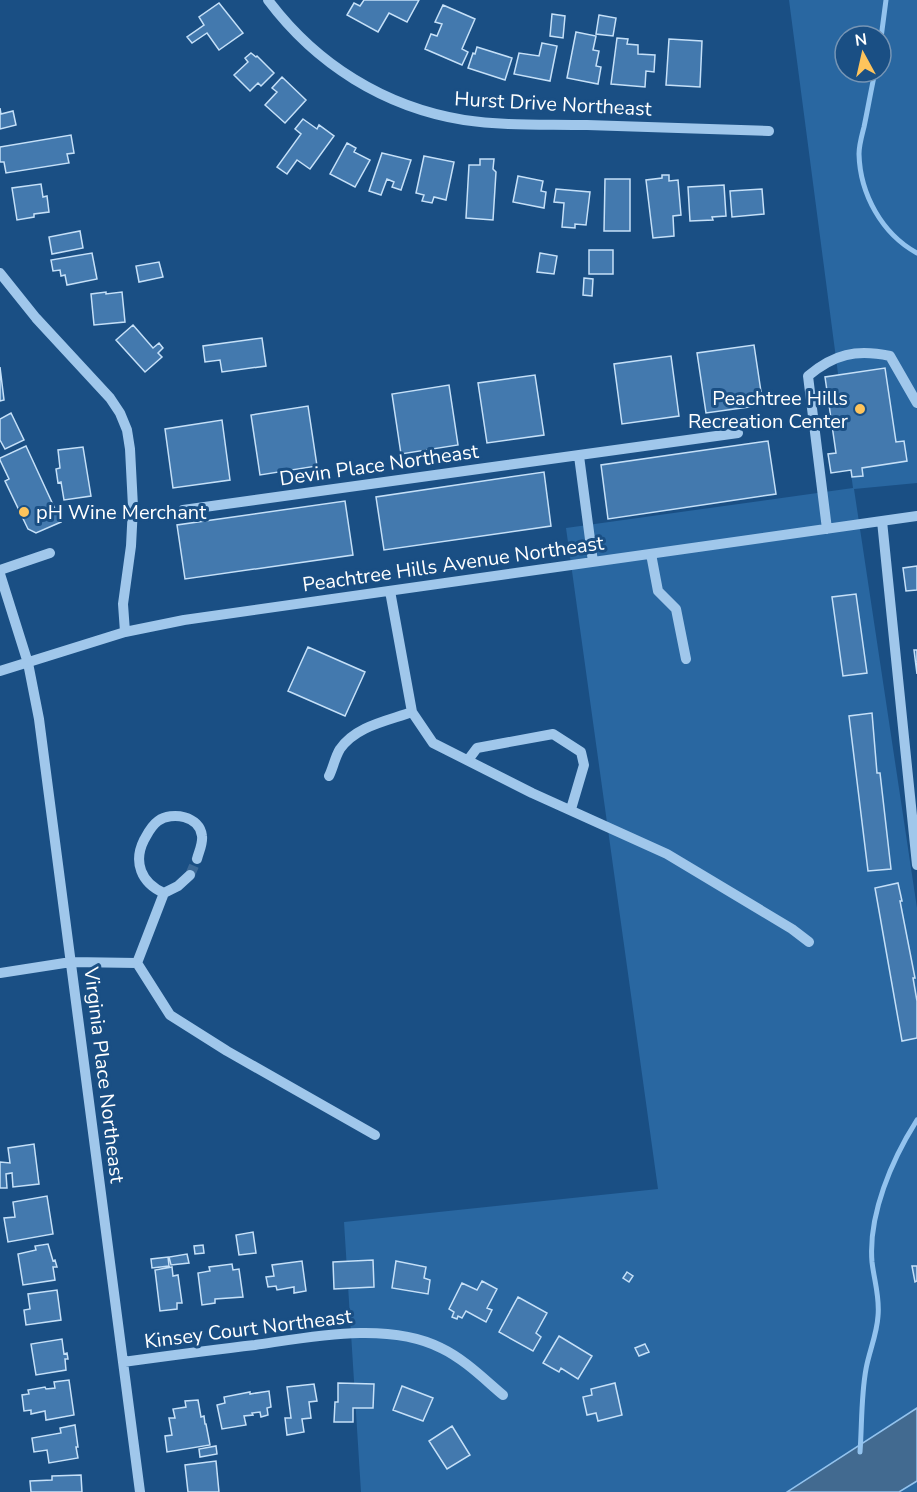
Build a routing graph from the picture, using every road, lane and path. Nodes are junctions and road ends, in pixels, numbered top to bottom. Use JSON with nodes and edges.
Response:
{"nodes":[{"id":1,"x":267,"y":0,"type":"edge"},
{"id":2,"x":769,"y":131,"type":"dead end"},
{"id":3,"x":0,"y":273,"type":"edge"},
{"id":4,"x":917,"y":403,"type":"edge"},
{"id":5,"x":738,"y":433,"type":"dead end"},
{"id":6,"x":579,"y":456,"type":"junction"},
{"id":7,"x":183,"y":510,"type":"dead end"},
{"id":8,"x":917,"y":516,"type":"edge"},
{"id":9,"x":882,"y":521,"type":"junction"},
{"id":10,"x":828,"y":529,"type":"junction"},
{"id":11,"x":50,"y":553,"type":"dead end"},
{"id":12,"x":651,"y":554,"type":"junction"},
{"id":13,"x":593,"y":562,"type":"junction"},
{"id":14,"x":0,"y":572,"type":"edge"},
{"id":15,"x":390,"y":591,"type":"junction"},
{"id":16,"x":124,"y":632,"type":"junction"},
{"id":17,"x":686,"y":659,"type":"dead end"},
{"id":18,"x":28,"y":663,"type":"junction"},
{"id":19,"x":0,"y":671,"type":"edge"},
{"id":20,"x":411,"y":712,"type":"junction"},
{"id":21,"x":468,"y":760,"type":"junction"},
{"id":22,"x":329,"y":776,"type":"dead end"},
{"id":23,"x":571,"y":809,"type":"junction"},
{"id":24,"x":197,"y":859,"type":"tunnel mouth"},
{"id":25,"x":917,"y":865,"type":"edge"},
{"id":26,"x":190,"y":875,"type":"tunnel mouth"},
{"id":27,"x":164,"y":893,"type":"junction"},
{"id":28,"x":809,"y":942,"type":"dead end"},
{"id":29,"x":71,"y":962,"type":"junction"},
{"id":30,"x":137,"y":963,"type":"junction"},
{"id":31,"x":0,"y":972,"type":"edge"},
{"id":32,"x":375,"y":1135,"type":"dead end"},
{"id":33,"x":123,"y":1362,"type":"junction"},
{"id":34,"x":502,"y":1395,"type":"dead end"},
{"id":35,"x":140,"y":1492,"type":"edge"}],
"edges":[{"from":1,"to":2,"type":"street","name":"Hurst Drive Northeast"},
{"from":3,"to":16,"type":"street"},
{"from":4,"to":10,"type":"street"},
{"from":5,"to":6,"type":"street","name":"Devin Place Northeast"},
{"from":6,"to":7,"type":"street","name":"Devin Place Northeast"},
{"from":6,"to":13,"type":"street"},
{"from":8,"to":9,"type":"street","name":"Peachtree Hills Avenue Northeast"},
{"from":9,"to":10,"type":"street","name":"Peachtree Hills Avenue Northeast"},
{"from":9,"to":25,"type":"street"},
{"from":10,"to":12,"type":"street","name":"Peachtree Hills Avenue Northeast"},
{"from":11,"to":14,"type":"street"},
{"from":12,"to":13,"type":"street","name":"Peachtree Hills Avenue Northeast"},
{"from":12,"to":17,"type":"street"},
{"from":13,"to":15,"type":"street","name":"Peachtree Hills Avenue Northeast"},
{"from":14,"to":18,"type":"street","name":"Virginia Place Northeast"},
{"from":15,"to":16,"type":"street","name":"Peachtree Hills Avenue Northeast"},
{"from":15,"to":20,"type":"street"},
{"from":16,"to":18,"type":"street","name":"Peachtree Hills Avenue Northeast"},
{"from":18,"to":19,"type":"street","name":"Peachtree Hills Avenue Northeast"},
{"from":18,"to":29,"type":"street","name":"Virginia Place Northeast"},
{"from":20,"to":21,"type":"street"},
{"from":20,"to":22,"type":"street"},
{"from":21,"to":23,"type":"street"},
{"from":21,"to":23,"type":"street"},
{"from":23,"to":28,"type":"street"},
{"from":24,"to":27,"type":"street"},
{"from":26,"to":27,"type":"street"},
{"from":27,"to":30,"type":"street"},
{"from":29,"to":30,"type":"street"},
{"from":29,"to":31,"type":"street"},
{"from":29,"to":33,"type":"street","name":"Virginia Place Northeast"},
{"from":30,"to":32,"type":"street"},
{"from":33,"to":34,"type":"street","name":"Kinsey Court Northeast"},
{"from":33,"to":35,"type":"street","name":"Virginia Place Northeast"}]}
